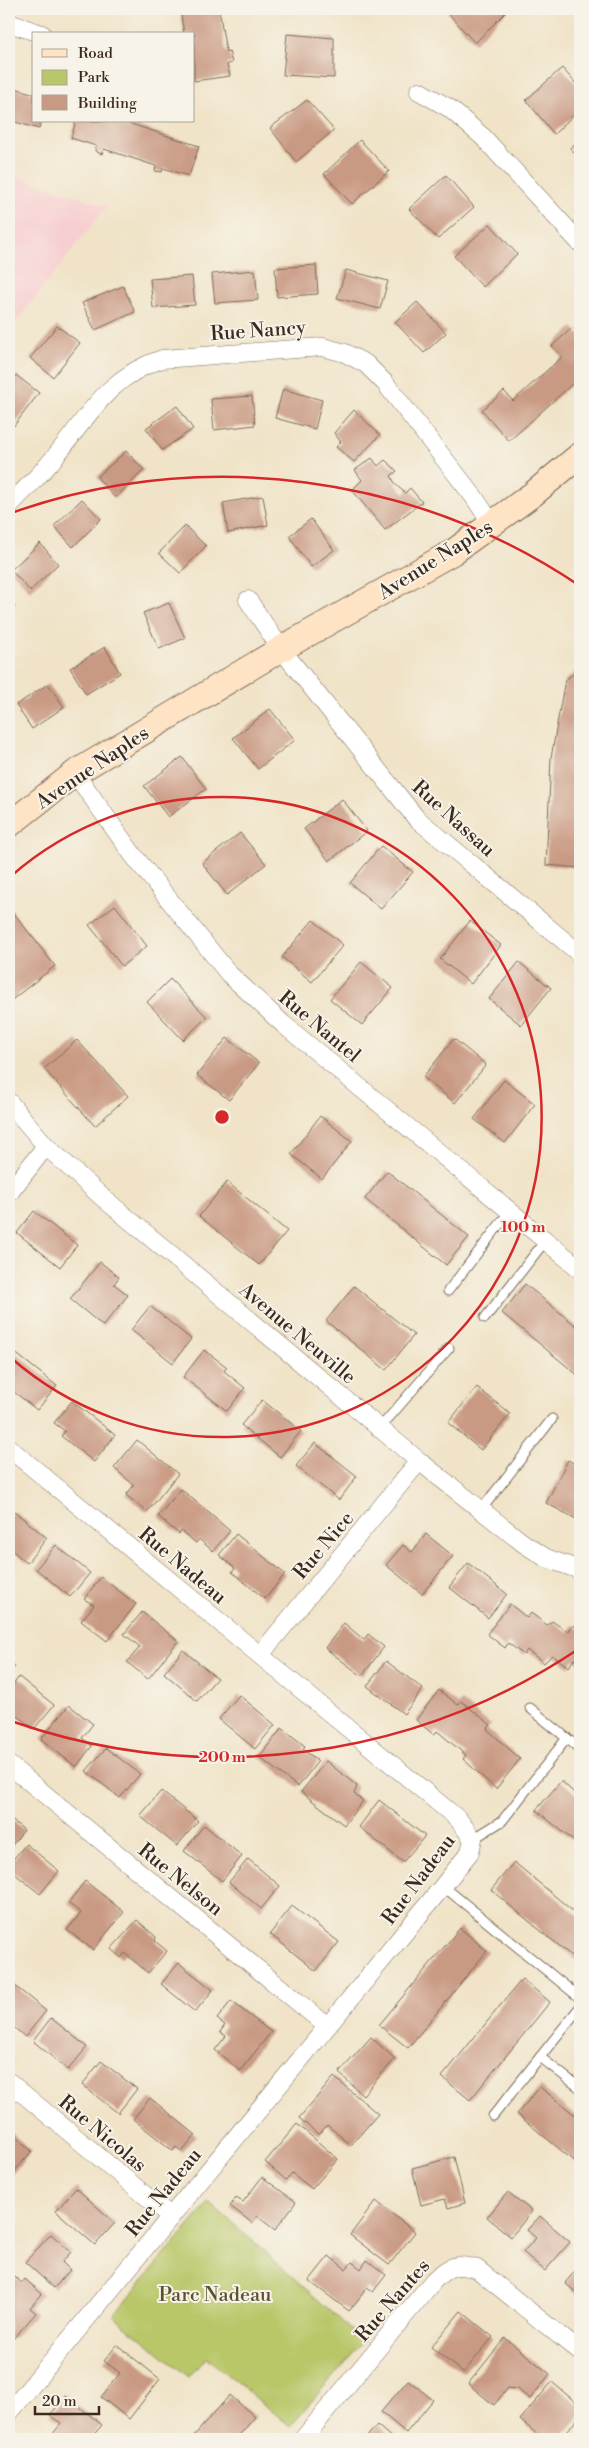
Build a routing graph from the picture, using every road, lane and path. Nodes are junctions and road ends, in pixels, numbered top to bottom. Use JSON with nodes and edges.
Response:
{"nodes":[{"id":1,"x":9,"y":23,"type":"edge"},
{"id":2,"x":36,"y":32,"type":"edge"},
{"id":3,"x":419,"y":91,"type":"dead end"},
{"id":4,"x":580,"y":244,"type":"edge"},
{"id":5,"x":580,"y":455,"type":"edge"},
{"id":6,"x":9,"y":506,"type":"edge"},
{"id":7,"x":492,"y":524,"type":"junction"},
{"id":8,"x":248,"y":600,"type":"dead end"},
{"id":9,"x":281,"y":649,"type":"junction"},
{"id":10,"x":75,"y":773,"type":"junction"},
{"id":11,"x":9,"y":825,"type":"edge"},
{"id":12,"x":580,"y":954,"type":"edge"},
{"id":13,"x":9,"y":1102,"type":"edge"},
{"id":14,"x":46,"y":1146,"type":"junction"},
{"id":15,"x":9,"y":1193,"type":"edge"},
{"id":16,"x":510,"y":1211,"type":"junction"},
{"id":17,"x":545,"y":1241,"type":"junction"},
{"id":18,"x":580,"y":1269,"type":"edge"},
{"id":19,"x":448,"y":1291,"type":"dead end"},
{"id":20,"x":485,"y":1318,"type":"dead end"},
{"id":21,"x":449,"y":1348,"type":"dead end"},
{"id":22,"x":552,"y":1419,"type":"dead end"},
{"id":23,"x":380,"y":1428,"type":"junction"},
{"id":24,"x":9,"y":1448,"type":"edge"},
{"id":25,"x":419,"y":1462,"type":"junction"},
{"id":26,"x":481,"y":1510,"type":"junction"},
{"id":27,"x":580,"y":1570,"type":"edge"},
{"id":28,"x":260,"y":1655,"type":"junction"},
{"id":29,"x":530,"y":1708,"type":"dead end"},
{"id":30,"x":567,"y":1738,"type":"junction"},
{"id":31,"x":580,"y":1749,"type":"edge"},
{"id":32,"x":9,"y":1765,"type":"edge"},
{"id":33,"x":473,"y":1839,"type":"junction"},
{"id":34,"x":443,"y":1886,"type":"junction"},
{"id":35,"x":580,"y":1998,"type":"edge"},
{"id":36,"x":580,"y":2007,"type":"edge"},
{"id":37,"x":327,"y":2026,"type":"junction"},
{"id":38,"x":540,"y":2057,"type":"junction"},
{"id":39,"x":9,"y":2082,"type":"edge"},
{"id":40,"x":580,"y":2088,"type":"edge"},
{"id":41,"x":494,"y":2116,"type":"dead end"},
{"id":42,"x":170,"y":2216,"type":"junction"},
{"id":43,"x":580,"y":2352,"type":"edge"},
{"id":44,"x":9,"y":2413,"type":"edge"},
{"id":45,"x":303,"y":2439,"type":"edge"}],
"edges":[{"from":1,"to":2,"type":"street"},
{"from":3,"to":4,"type":"street"},
{"from":5,"to":7,"type":"street","name":"Avenue Naples"},
{"from":6,"to":7,"type":"street","name":"Rue Nancy"},
{"from":7,"to":9,"type":"street","name":"Avenue Naples"},
{"from":8,"to":9,"type":"street"},
{"from":9,"to":10,"type":"street","name":"Avenue Naples"},
{"from":9,"to":12,"type":"street","name":"Rue Nassau"},
{"from":10,"to":11,"type":"street","name":"Avenue Naples"},
{"from":10,"to":16,"type":"street","name":"Rue Nantel"},
{"from":13,"to":14,"type":"street","name":"Avenue Neuville"},
{"from":14,"to":15,"type":"street"},
{"from":14,"to":23,"type":"street","name":"Avenue Neuville"},
{"from":16,"to":17,"type":"street","name":"Rue Nantel"},
{"from":16,"to":19,"type":"lane"},
{"from":17,"to":18,"type":"street","name":"Rue Nantel"},
{"from":17,"to":20,"type":"lane"},
{"from":21,"to":23,"type":"lane"},
{"from":22,"to":26,"type":"lane"},
{"from":23,"to":25,"type":"street","name":"Avenue Neuville"},
{"from":24,"to":28,"type":"street","name":"Rue Nadeau"},
{"from":25,"to":26,"type":"street","name":"Avenue Neuville"},
{"from":25,"to":28,"type":"street","name":"Rue Nice"},
{"from":26,"to":27,"type":"street","name":"Avenue Neuville"},
{"from":28,"to":33,"type":"street","name":"Rue Nadeau"},
{"from":29,"to":30,"type":"lane"},
{"from":30,"to":31,"type":"lane"},
{"from":30,"to":33,"type":"lane"},
{"from":32,"to":37,"type":"street","name":"Rue Nelson"},
{"from":33,"to":34,"type":"street","name":"Rue Nadeau"},
{"from":34,"to":35,"type":"lane"},
{"from":34,"to":37,"type":"street","name":"Rue Nadeau"},
{"from":36,"to":38,"type":"lane"},
{"from":37,"to":42,"type":"street","name":"Rue Nadeau"},
{"from":38,"to":40,"type":"lane"},
{"from":38,"to":41,"type":"lane"},
{"from":39,"to":42,"type":"street","name":"Rue Nicolas"},
{"from":42,"to":44,"type":"street","name":"Rue Nadeau"},
{"from":43,"to":45,"type":"street","name":"Rue Nantes"}]}
